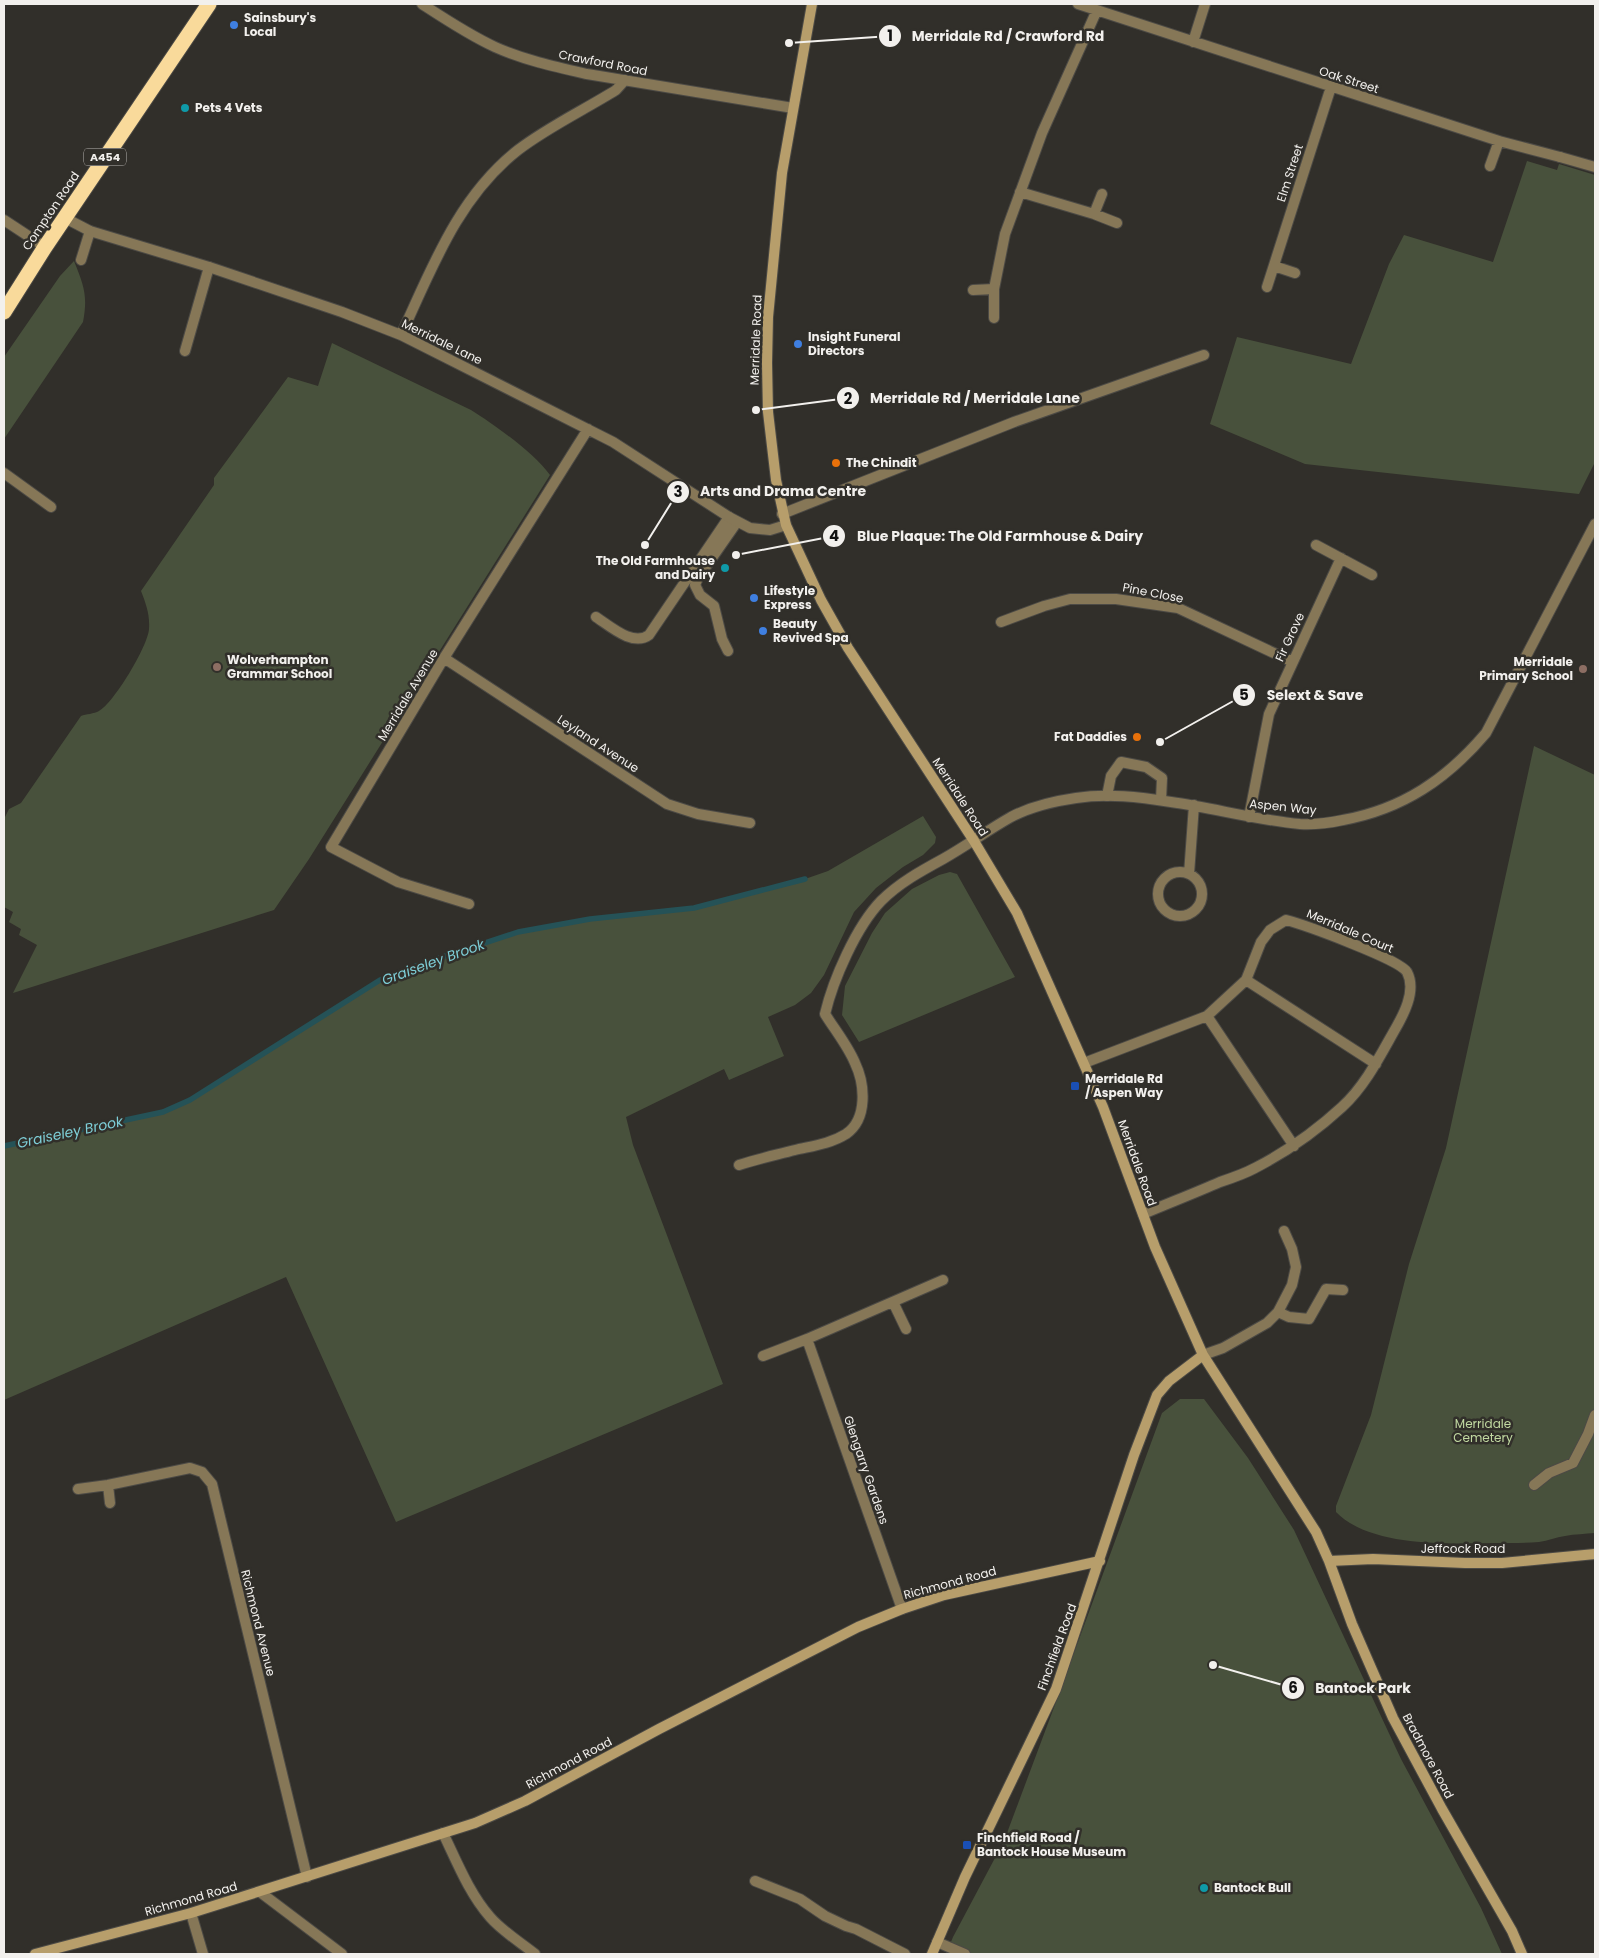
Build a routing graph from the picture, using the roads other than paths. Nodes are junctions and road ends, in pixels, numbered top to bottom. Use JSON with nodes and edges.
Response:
{"nodes":[{"id":1,"x":209,"y":4,"type":"edge"},
{"id":2,"x":422,"y":4,"type":"edge"},
{"id":3,"x":812,"y":4,"type":"edge"},
{"id":4,"x":1078,"y":4,"type":"edge"},
{"id":5,"x":1205,"y":4,"type":"edge"},
{"id":6,"x":1097,"y":10,"type":"junction"},
{"id":7,"x":1193,"y":42,"type":"junction"},
{"id":8,"x":625,"y":80,"type":"junction"},
{"id":9,"x":1331,"y":87,"type":"junction"},
{"id":10,"x":793,"y":108,"type":"junction"},
{"id":11,"x":1499,"y":141,"type":"junction"},
{"id":12,"x":1490,"y":166,"type":"dead end"},
{"id":13,"x":1595,"y":167,"type":"edge"},
{"id":14,"x":1020,"y":192,"type":"junction"},
{"id":15,"x":1102,"y":194,"type":"dead end"},
{"id":16,"x":1094,"y":214,"type":"junction"},
{"id":17,"x":65,"y":218,"type":"junction"},
{"id":18,"x":4,"y":220,"type":"edge"},
{"id":19,"x":1117,"y":223,"type":"dead end"},
{"id":20,"x":90,"y":231,"type":"junction"},
{"id":21,"x":45,"y":247,"type":"junction"},
{"id":22,"x":81,"y":260,"type":"dead end"},
{"id":23,"x":1274,"y":266,"type":"junction"},
{"id":24,"x":209,"y":267,"type":"junction"},
{"id":25,"x":1295,"y":273,"type":"dead end"},
{"id":26,"x":1267,"y":288,"type":"dead end"},
{"id":27,"x":994,"y":289,"type":"junction"},
{"id":28,"x":973,"y":290,"type":"dead end"},
{"id":29,"x":4,"y":312,"type":"edge"},
{"id":30,"x":994,"y":318,"type":"dead end"},
{"id":31,"x":401,"y":335,"type":"junction"},
{"id":32,"x":185,"y":351,"type":"dead end"},
{"id":33,"x":1204,"y":355,"type":"dead end"},
{"id":34,"x":588,"y":429,"type":"junction"},
{"id":35,"x":4,"y":473,"type":"edge"},
{"id":36,"x":52,"y":507,"type":"dead end"},
{"id":37,"x":782,"y":514,"type":"junction"},
{"id":38,"x":733,"y":519,"type":"junction"},
{"id":39,"x":1595,"y":524,"type":"edge"},
{"id":40,"x":786,"y":525,"type":"junction"},
{"id":41,"x":1316,"y":545,"type":"dead end"},
{"id":42,"x":1341,"y":558,"type":"junction"},
{"id":43,"x":1372,"y":574,"type":"dead end"},
{"id":44,"x":596,"y":618,"type":"dead end"},
{"id":45,"x":1001,"y":622,"type":"dead end"},
{"id":46,"x":728,"y":651,"type":"dead end"},
{"id":47,"x":444,"y":658,"type":"junction"},
{"id":48,"x":1293,"y":662,"type":"junction"},
{"id":49,"x":1107,"y":796,"type":"junction"},
{"id":50,"x":1161,"y":800,"type":"junction"},
{"id":51,"x":1194,"y":805,"type":"junction"},
{"id":52,"x":1249,"y":817,"type":"junction"},
{"id":53,"x":750,"y":823,"type":"dead end"},
{"id":54,"x":974,"y":841,"type":"junction"},
{"id":55,"x":1189,"y":874,"type":"junction"},
{"id":56,"x":469,"y":904,"type":"dead end"},
{"id":57,"x":1246,"y":980,"type":"junction"},
{"id":58,"x":1207,"y":1016,"type":"junction"},
{"id":59,"x":1084,"y":1063,"type":"junction"},
{"id":60,"x":1376,"y":1064,"type":"junction"},
{"id":61,"x":1294,"y":1146,"type":"junction"},
{"id":62,"x":739,"y":1165,"type":"dead end"},
{"id":63,"x":1143,"y":1214,"type":"junction"},
{"id":64,"x":1284,"y":1231,"type":"dead end"},
{"id":65,"x":942,"y":1280,"type":"dead end"},
{"id":66,"x":1343,"y":1290,"type":"dead end"},
{"id":67,"x":893,"y":1302,"type":"junction"},
{"id":68,"x":1278,"y":1312,"type":"junction"},
{"id":69,"x":906,"y":1329,"type":"dead end"},
{"id":70,"x":807,"y":1339,"type":"junction"},
{"id":71,"x":1203,"y":1355,"type":"junction"},
{"id":72,"x":763,"y":1356,"type":"dead end"},
{"id":73,"x":1595,"y":1414,"type":"edge"},
{"id":74,"x":108,"y":1485,"type":"junction"},
{"id":75,"x":1534,"y":1485,"type":"dead end"},
{"id":76,"x":78,"y":1488,"type":"dead end"},
{"id":77,"x":110,"y":1502,"type":"dead end"},
{"id":78,"x":1595,"y":1554,"type":"edge"},
{"id":79,"x":1100,"y":1561,"type":"junction"},
{"id":80,"x":1329,"y":1561,"type":"junction"},
{"id":81,"x":902,"y":1609,"type":"junction"},
{"id":82,"x":443,"y":1833,"type":"junction"},
{"id":83,"x":307,"y":1878,"type":"junction"},
{"id":84,"x":755,"y":1881,"type":"dead end"},
{"id":85,"x":260,"y":1892,"type":"junction"},
{"id":86,"x":191,"y":1913,"type":"junction"},
{"id":87,"x":937,"y":1942,"type":"junction"},
{"id":88,"x":35,"y":1954,"type":"edge"},
{"id":89,"x":203,"y":1954,"type":"edge"},
{"id":90,"x":342,"y":1954,"type":"edge"},
{"id":91,"x":535,"y":1954,"type":"edge"},
{"id":92,"x":904,"y":1954,"type":"edge"},
{"id":93,"x":932,"y":1954,"type":"edge"},
{"id":94,"x":965,"y":1954,"type":"edge"},
{"id":95,"x":1522,"y":1954,"type":"edge"}],
"edges":[{"from":1,"to":17,"type":"highway","name":"Compton Road","number":"A454"},
{"from":2,"to":8,"type":"street","name":"Crawford Road"},
{"from":3,"to":10,"type":"street","name":"Merridale Road"},
{"from":4,"to":6,"type":"street","name":"Oak Street"},
{"from":5,"to":7,"type":"street"},
{"from":6,"to":7,"type":"street","name":"Oak Street"},
{"from":6,"to":14,"type":"street"},
{"from":7,"to":9,"type":"street","name":"Oak Street"},
{"from":8,"to":10,"type":"street","name":"Crawford Road"},
{"from":8,"to":31,"type":"street"},
{"from":9,"to":11,"type":"street","name":"Oak Street"},
{"from":9,"to":23,"type":"street","name":"Elm Street"},
{"from":10,"to":37,"type":"street","name":"Merridale Road"},
{"from":11,"to":12,"type":"street"},
{"from":11,"to":13,"type":"street","name":"Oak Street"},
{"from":14,"to":16,"type":"street"},
{"from":14,"to":27,"type":"street"},
{"from":15,"to":16,"type":"street"},
{"from":16,"to":19,"type":"street"},
{"from":17,"to":20,"type":"street","name":"Merridale Lane"},
{"from":17,"to":21,"type":"highway","name":"Compton Road","number":"A454"},
{"from":18,"to":21,"type":"street"},
{"from":20,"to":22,"type":"street"},
{"from":20,"to":24,"type":"street","name":"Merridale Lane"},
{"from":21,"to":29,"type":"highway","name":"Compton Road","number":"A454"},
{"from":23,"to":25,"type":"street"},
{"from":23,"to":26,"type":"street","name":"Elm Street"},
{"from":24,"to":31,"type":"street","name":"Merridale Lane"},
{"from":24,"to":32,"type":"street"},
{"from":27,"to":28,"type":"street"},
{"from":27,"to":30,"type":"street"},
{"from":31,"to":34,"type":"street","name":"Merridale Lane"},
{"from":33,"to":37,"type":"street"},
{"from":34,"to":38,"type":"street","name":"Merridale Lane"},
{"from":34,"to":47,"type":"street","name":"Merridale Avenue"},
{"from":35,"to":36,"type":"street"},
{"from":37,"to":40,"type":"street","name":"Merridale Road"},
{"from":38,"to":40,"type":"street","name":"Merridale Lane"},
{"from":38,"to":44,"type":"street"},
{"from":38,"to":46,"type":"street"},
{"from":39,"to":52,"type":"street","name":"Aspen Way"},
{"from":40,"to":54,"type":"street","name":"Merridale Road"},
{"from":41,"to":42,"type":"street"},
{"from":42,"to":43,"type":"street"},
{"from":42,"to":48,"type":"street","name":"Fir Grove"},
{"from":45,"to":48,"type":"street","name":"Pine Close"},
{"from":47,"to":53,"type":"street","name":"Leyland Avenue"},
{"from":47,"to":56,"type":"street","name":"Merridale Avenue"},
{"from":48,"to":52,"type":"street","name":"Fir Grove"},
{"from":49,"to":50,"type":"street","name":"Aspen Way"},
{"from":49,"to":50,"type":"street"},
{"from":49,"to":54,"type":"street","name":"Aspen Way"},
{"from":50,"to":51,"type":"street","name":"Aspen Way"},
{"from":51,"to":52,"type":"street","name":"Aspen Way"},
{"from":51,"to":55,"type":"street"},
{"from":54,"to":59,"type":"street","name":"Merridale Road"},
{"from":54,"to":62,"type":"street","name":"Aspen Way"},
{"from":55,"to":55,"type":"street"},
{"from":57,"to":58,"type":"street","name":"Merridale Court"},
{"from":57,"to":60,"type":"street"},
{"from":57,"to":60,"type":"street","name":"Merridale Court"},
{"from":58,"to":59,"type":"street","name":"Merridale Court"},
{"from":58,"to":61,"type":"street"},
{"from":59,"to":63,"type":"street","name":"Merridale Road"},
{"from":60,"to":61,"type":"street","name":"Merridale Court"},
{"from":61,"to":63,"type":"street","name":"Merridale Court"},
{"from":63,"to":71,"type":"street","name":"Merridale Road"},
{"from":64,"to":68,"type":"street"},
{"from":65,"to":67,"type":"street"},
{"from":66,"to":68,"type":"street"},
{"from":67,"to":69,"type":"street"},
{"from":67,"to":70,"type":"street"},
{"from":68,"to":71,"type":"street"},
{"from":70,"to":72,"type":"street"},
{"from":70,"to":81,"type":"street","name":"Glengarry Gardens"},
{"from":71,"to":79,"type":"street","name":"Finchfield Road"},
{"from":71,"to":80,"type":"street","name":"Merridale Road"},
{"from":73,"to":75,"type":"street"},
{"from":74,"to":76,"type":"street","name":"Richmond Avenue"},
{"from":74,"to":77,"type":"street"},
{"from":74,"to":83,"type":"street","name":"Richmond Avenue"},
{"from":78,"to":80,"type":"street","name":"Jeffcock Road"},
{"from":79,"to":81,"type":"street","name":"Richmond Road"},
{"from":79,"to":87,"type":"street","name":"Finchfield Road"},
{"from":80,"to":95,"type":"street","name":"Bradmore Road"},
{"from":81,"to":82,"type":"street","name":"Richmond Road"},
{"from":82,"to":83,"type":"street","name":"Richmond Road"},
{"from":82,"to":91,"type":"street"},
{"from":83,"to":85,"type":"street","name":"Richmond Road"},
{"from":84,"to":92,"type":"street"},
{"from":85,"to":86,"type":"street","name":"Richmond Road"},
{"from":85,"to":90,"type":"street"},
{"from":86,"to":88,"type":"street","name":"Richmond Road"},
{"from":86,"to":89,"type":"street"},
{"from":87,"to":93,"type":"street","name":"Finchfield Road"},
{"from":87,"to":94,"type":"street"}]}
